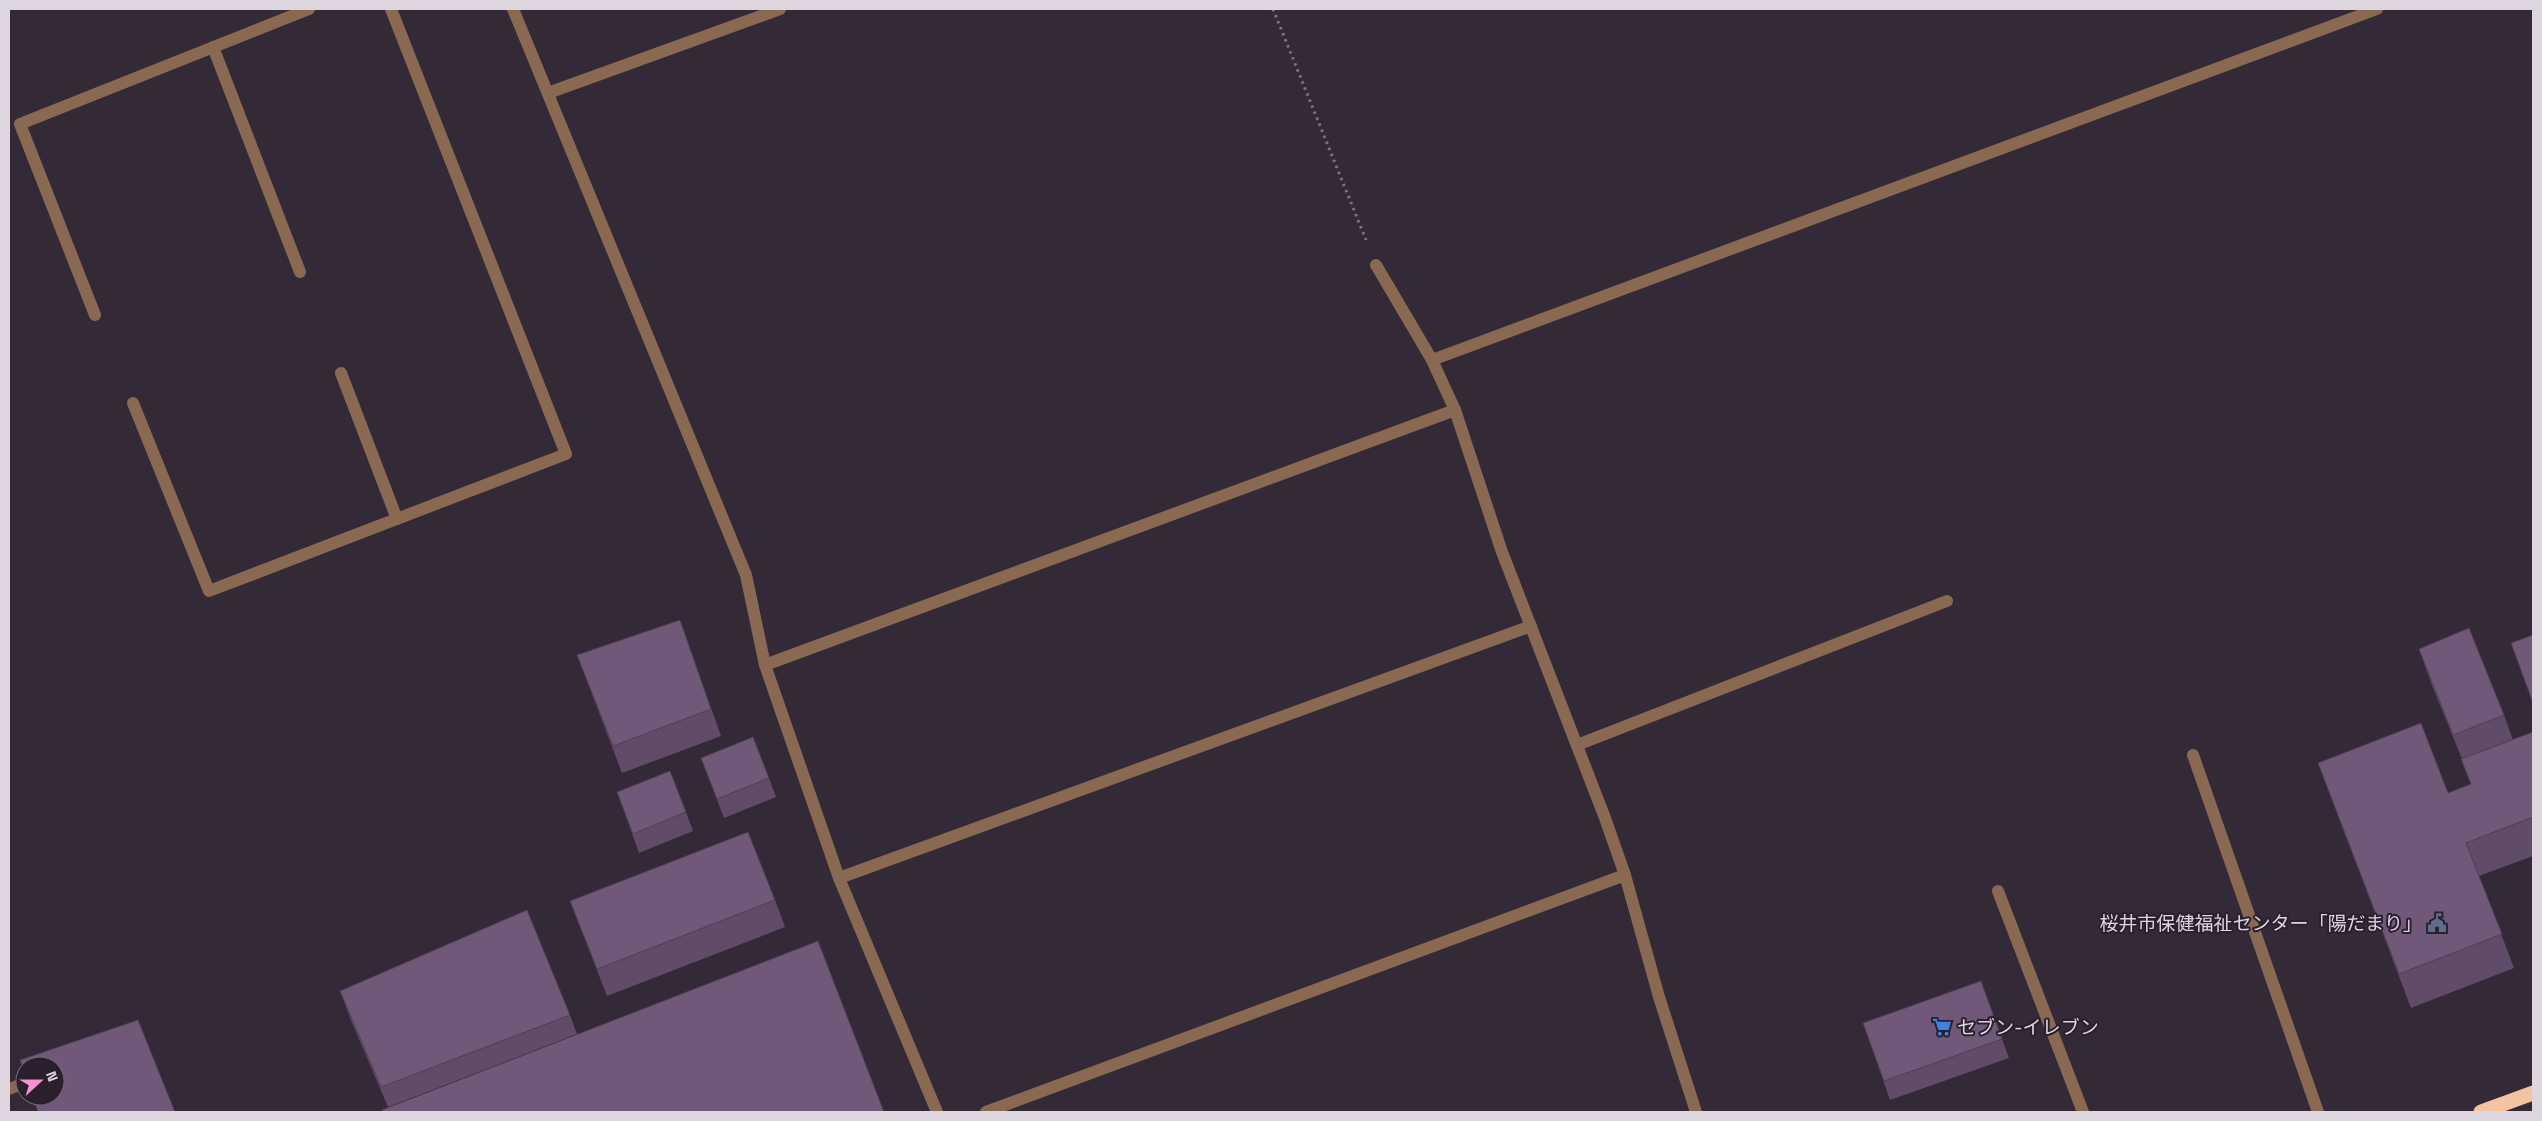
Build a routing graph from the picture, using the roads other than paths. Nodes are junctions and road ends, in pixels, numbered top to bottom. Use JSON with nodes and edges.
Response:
{"nodes":[{"id":1,"x":310,"y":9,"type":"edge"},
{"id":2,"x":391,"y":9,"type":"edge"},
{"id":3,"x":513,"y":9,"type":"edge"},
{"id":4,"x":780,"y":9,"type":"edge"},
{"id":5,"x":2378,"y":9,"type":"edge"},
{"id":6,"x":212,"y":47,"type":"junction"},
{"id":7,"x":548,"y":93,"type":"junction"},
{"id":8,"x":1376,"y":265,"type":"road end"},
{"id":9,"x":300,"y":272,"type":"dead end"},
{"id":10,"x":95,"y":315,"type":"dead end"},
{"id":11,"x":1432,"y":360,"type":"junction"},
{"id":12,"x":340,"y":373,"type":"dead end"},
{"id":13,"x":133,"y":403,"type":"dead end"},
{"id":14,"x":1455,"y":410,"type":"junction"},
{"id":15,"x":397,"y":519,"type":"junction"},
{"id":16,"x":1946,"y":601,"type":"dead end"},
{"id":17,"x":1531,"y":626,"type":"junction"},
{"id":18,"x":765,"y":664,"type":"junction"},
{"id":19,"x":1577,"y":745,"type":"junction"},
{"id":20,"x":2193,"y":755,"type":"dead end"},
{"id":21,"x":1625,"y":876,"type":"junction"},
{"id":22,"x":839,"y":878,"type":"junction"},
{"id":23,"x":1998,"y":891,"type":"dead end"},
{"id":24,"x":2533,"y":1093,"type":"edge"},
{"id":25,"x":937,"y":1112,"type":"edge"},
{"id":26,"x":986,"y":1112,"type":"edge"},
{"id":27,"x":1696,"y":1112,"type":"edge"},
{"id":28,"x":2083,"y":1112,"type":"edge"},
{"id":29,"x":2318,"y":1112,"type":"edge"},
{"id":30,"x":2481,"y":1112,"type":"edge"}],
"edges":[{"from":1,"to":6,"type":"street"},
{"from":2,"to":15,"type":"street"},
{"from":3,"to":7,"type":"street"},
{"from":4,"to":7,"type":"street"},
{"from":5,"to":11,"type":"street"},
{"from":6,"to":9,"type":"street"},
{"from":6,"to":10,"type":"street"},
{"from":7,"to":18,"type":"street"},
{"from":8,"to":11,"type":"street"},
{"from":11,"to":14,"type":"street"},
{"from":12,"to":15,"type":"street"},
{"from":13,"to":15,"type":"street"},
{"from":14,"to":17,"type":"street"},
{"from":14,"to":18,"type":"street"},
{"from":16,"to":19,"type":"street"},
{"from":17,"to":19,"type":"street"},
{"from":17,"to":22,"type":"street"},
{"from":18,"to":22,"type":"street"},
{"from":19,"to":21,"type":"street"},
{"from":20,"to":29,"type":"street"},
{"from":21,"to":26,"type":"street"},
{"from":21,"to":27,"type":"street"},
{"from":22,"to":25,"type":"street"},
{"from":23,"to":28,"type":"street"},
{"from":24,"to":30,"type":"highway"}]}
